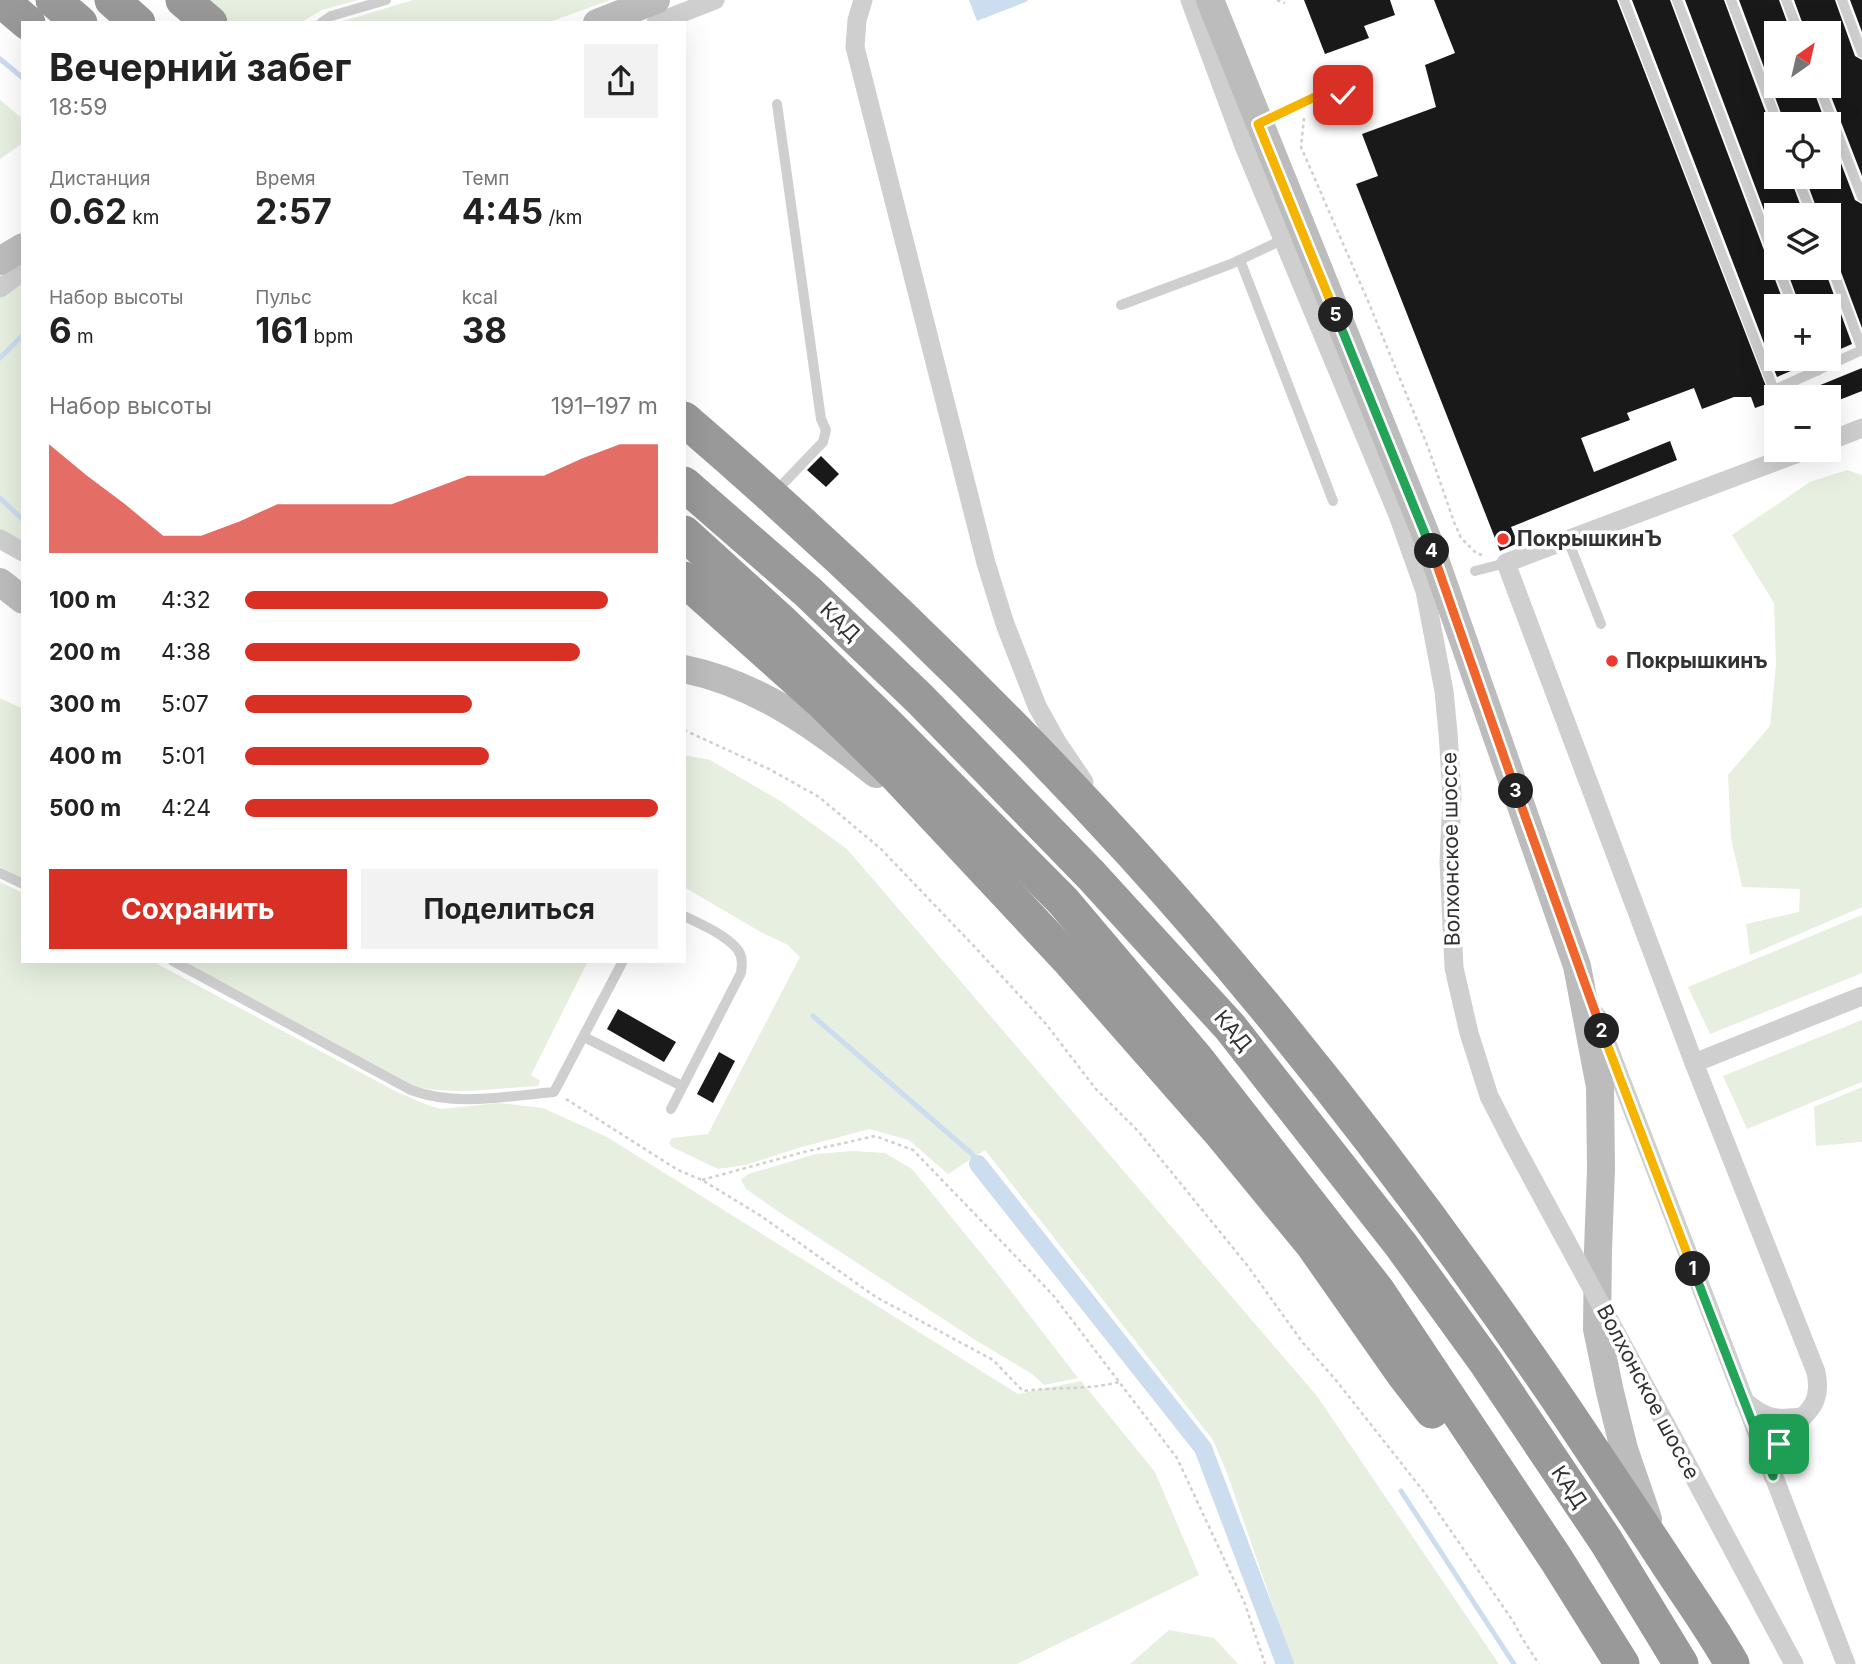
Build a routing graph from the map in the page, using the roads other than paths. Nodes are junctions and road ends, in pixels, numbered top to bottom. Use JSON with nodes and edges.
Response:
{"nodes":[{"id":1,"x":1,"y":0,"type":"edge"},
{"id":2,"x":53,"y":0,"type":"edge"},
{"id":3,"x":111,"y":0,"type":"edge"},
{"id":4,"x":183,"y":0,"type":"edge"},
{"id":5,"x":386,"y":0,"type":"edge"},
{"id":6,"x":656,"y":0,"type":"edge"},
{"id":7,"x":715,"y":0,"type":"edge"},
{"id":8,"x":863,"y":0,"type":"edge"},
{"id":9,"x":1184,"y":0,"type":"edge"},
{"id":10,"x":1190,"y":0,"type":"edge"},
{"id":11,"x":1210,"y":0,"type":"edge"},
{"id":12,"x":1624,"y":0,"type":"edge"},
{"id":13,"x":1677,"y":0,"type":"edge"},
{"id":14,"x":1731,"y":0,"type":"edge"},
{"id":15,"x":1786,"y":0,"type":"edge"},
{"id":16,"x":1842,"y":0,"type":"edge"},
{"id":17,"x":26,"y":21,"type":"edge"},
{"id":18,"x":78,"y":21,"type":"edge"},
{"id":19,"x":136,"y":21,"type":"edge"},
{"id":20,"x":208,"y":21,"type":"edge"},
{"id":21,"x":324,"y":21,"type":"edge"},
{"id":22,"x":602,"y":21,"type":"edge"},
{"id":23,"x":661,"y":21,"type":"edge"},
{"id":24,"x":1794,"y":21,"type":"edge"},
{"id":25,"x":1209,"y":51,"type":"junction"},
{"id":26,"x":1862,"y":53,"type":"edge"},
{"id":27,"x":1343,"y":95,"type":"dead end"},
{"id":28,"x":1824,"y":98,"type":"edge"},
{"id":29,"x":777,"y":104,"type":"dead end"},
{"id":30,"x":1773,"y":112,"type":"edge"},
{"id":31,"x":1258,"y":124,"type":"junction"},
{"id":32,"x":1862,"y":197,"type":"edge"},
{"id":33,"x":1764,"y":230,"type":"edge"},
{"id":34,"x":1282,"y":240,"type":"junction"},
{"id":35,"x":21,"y":248,"type":"edge"},
{"id":36,"x":1240,"y":260,"type":"junction"},
{"id":37,"x":0,"y":261,"type":"edge"},
{"id":38,"x":21,"y":272,"type":"edge"},
{"id":39,"x":1836,"y":280,"type":"edge"},
{"id":40,"x":0,"y":288,"type":"edge"},
{"id":41,"x":1121,"y":306,"type":"dead end"},
{"id":42,"x":1862,"y":349,"type":"edge"},
{"id":43,"x":1841,"y":359,"type":"edge"},
{"id":44,"x":1764,"y":364,"type":"edge"},
{"id":45,"x":1767,"y":371,"type":"edge"},
{"id":46,"x":1817,"y":371,"type":"edge"},
{"id":47,"x":686,"y":421,"type":"edge"},
{"id":48,"x":1862,"y":428,"type":"edge"},
{"id":49,"x":1841,"y":436,"type":"edge"},
{"id":50,"x":1774,"y":462,"type":"edge"},
{"id":51,"x":686,"y":486,"type":"edge"},
{"id":52,"x":778,"y":489,"type":"dead end"},
{"id":53,"x":1333,"y":500,"type":"dead end"},
{"id":54,"x":686,"y":535,"type":"edge"},
{"id":55,"x":0,"y":539,"type":"edge"},
{"id":56,"x":1567,"y":540,"type":"junction"},
{"id":57,"x":21,"y":551,"type":"edge"},
{"id":58,"x":1506,"y":563,"type":"junction"},
{"id":59,"x":1475,"y":571,"type":"dead end"},
{"id":60,"x":686,"y":581,"type":"edge"},
{"id":61,"x":0,"y":582,"type":"edge"},
{"id":62,"x":21,"y":598,"type":"edge"},
{"id":63,"x":1601,"y":624,"type":"dead end"},
{"id":64,"x":686,"y":669,"type":"edge"},
{"id":65,"x":965,"y":848,"type":"junction"},
{"id":66,"x":1134,"y":856,"type":"junction"},
{"id":67,"x":0,"y":873,"type":"edge"},
{"id":68,"x":21,"y":883,"type":"edge"},
{"id":69,"x":686,"y":917,"type":"edge"},
{"id":70,"x":177,"y":963,"type":"edge"},
{"id":71,"x":623,"y":963,"type":"edge"},
{"id":72,"x":1577,"y":967,"type":"junction"},
{"id":73,"x":1862,"y":996,"type":"edge"},
{"id":74,"x":584,"y":1037,"type":"junction"},
{"id":75,"x":1694,"y":1063,"type":"junction"},
{"id":76,"x":682,"y":1086,"type":"junction"},
{"id":77,"x":671,"y":1109,"type":"dead end"},
{"id":78,"x":1744,"y":1401,"type":"junction"},
{"id":79,"x":1803,"y":1417,"type":"junction"},
{"id":80,"x":1773,"y":1476,"type":"junction"},
{"id":81,"x":1661,"y":1554,"type":"junction"},
{"id":82,"x":1593,"y":1618,"type":"junction"},
{"id":83,"x":1622,"y":1664,"type":"edge"},
{"id":84,"x":1681,"y":1664,"type":"edge"},
{"id":85,"x":1732,"y":1664,"type":"edge"},
{"id":86,"x":1794,"y":1664,"type":"edge"},
{"id":87,"x":1846,"y":1664,"type":"edge"}],
"edges":[{"from":1,"to":17,"type":"highway"},
{"from":2,"to":18,"type":"highway"},
{"from":3,"to":19,"type":"highway"},
{"from":4,"to":20,"type":"highway"},
{"from":5,"to":21,"type":"lane"},
{"from":6,"to":22,"type":"main road"},
{"from":7,"to":23,"type":"street"},
{"from":8,"to":66,"type":"street"},
{"from":9,"to":25,"type":"street"},
{"from":10,"to":25,"type":"street","name":"Волхонское шоссе"},
{"from":11,"to":31,"type":"main road"},
{"from":12,"to":44,"type":"lane"},
{"from":13,"to":33,"type":"lane"},
{"from":14,"to":30,"type":"lane"},
{"from":15,"to":24,"type":"lane"},
{"from":16,"to":26,"type":"lane"},
{"from":25,"to":34,"type":"street","name":"Волхонское шоссе"},
{"from":27,"to":31,"type":"lane"},
{"from":28,"to":32,"type":"lane"},
{"from":29,"to":52,"type":"lane"},
{"from":31,"to":72,"type":"main road"},
{"from":34,"to":36,"type":"lane"},
{"from":34,"to":86,"type":"street","name":"Волхонское шоссе","bridge":true},
{"from":35,"to":37,"type":"main road"},
{"from":36,"to":41,"type":"lane"},
{"from":36,"to":53,"type":"lane"},
{"from":38,"to":40,"type":"street"},
{"from":39,"to":42,"type":"lane"},
{"from":42,"to":43,"type":"lane"},
{"from":45,"to":46,"type":"lane"},
{"from":47,"to":66,"type":"highway"},
{"from":48,"to":49,"type":"street"},
{"from":50,"to":56,"type":"street"},
{"from":51,"to":84,"type":"highway","name":"КАД"},
{"from":54,"to":82,"type":"highway","name":"КАД"},
{"from":55,"to":57,"type":"street"},
{"from":56,"to":58,"type":"street"},
{"from":56,"to":63,"type":"lane"},
{"from":58,"to":59,"type":"lane"},
{"from":58,"to":75,"type":"street"},
{"from":60,"to":65,"type":"highway"},
{"from":61,"to":62,"type":"main road"},
{"from":64,"to":65,"type":"main road"},
{"from":65,"to":82,"type":"highway"},
{"from":66,"to":81,"type":"highway"},
{"from":67,"to":68,"type":"lane"},
{"from":69,"to":76,"type":"lane"},
{"from":70,"to":74,"type":"lane"},
{"from":71,"to":74,"type":"lane"},
{"from":72,"to":78,"type":"street"},
{"from":72,"to":81,"type":"main road"},
{"from":73,"to":75,"type":"street"},
{"from":74,"to":76,"type":"lane"},
{"from":75,"to":79,"type":"street"},
{"from":76,"to":77,"type":"lane"},
{"from":78,"to":79,"type":"street"},
{"from":78,"to":80,"type":"street"},
{"from":79,"to":80,"type":"street"},
{"from":80,"to":87,"type":"street"},
{"from":81,"to":85,"type":"highway"},
{"from":82,"to":83,"type":"highway","name":"КАД"}]}
